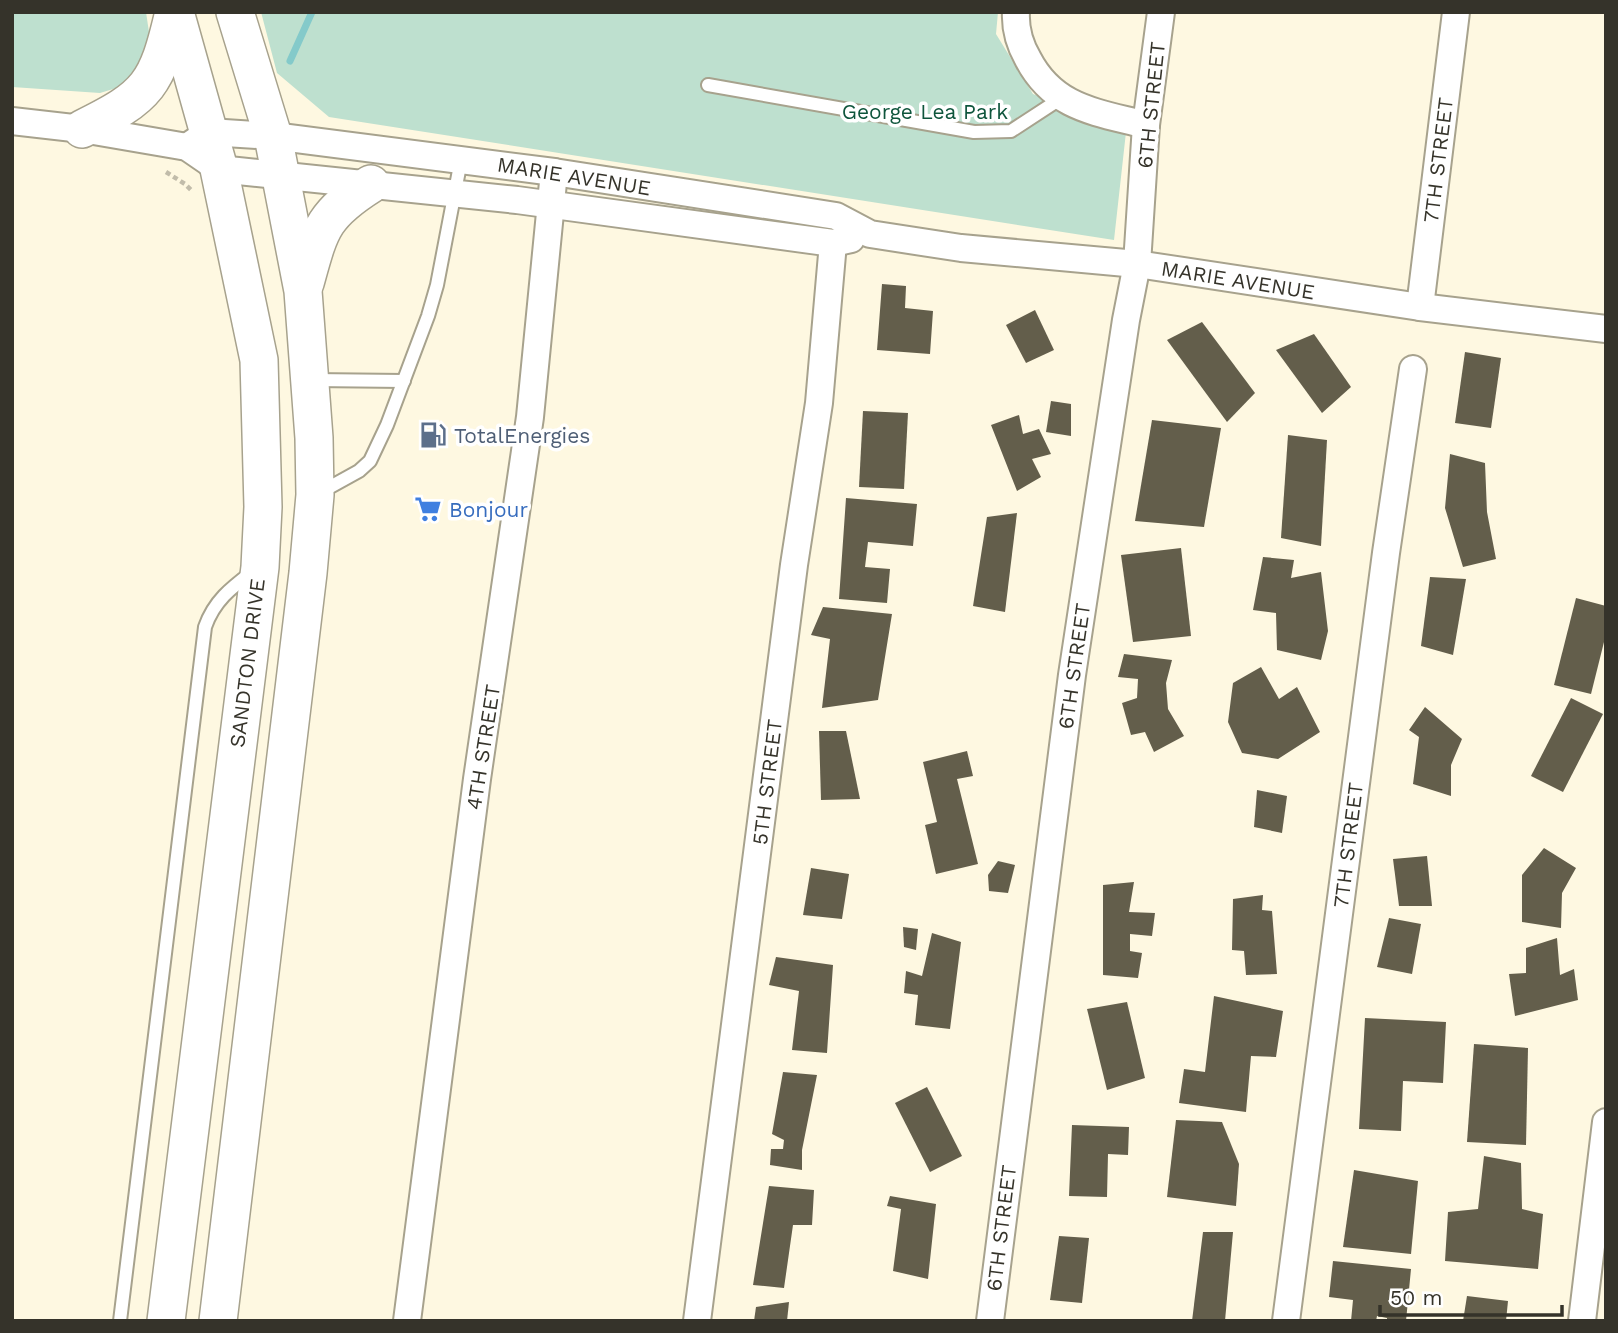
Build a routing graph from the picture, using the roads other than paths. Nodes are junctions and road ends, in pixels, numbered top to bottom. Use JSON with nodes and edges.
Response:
{"nodes":[{"id":1,"x":175,"y":12,"type":"edge"},
{"id":2,"x":235,"y":12,"type":"edge"},
{"id":3,"x":1016,"y":12,"type":"edge"},
{"id":4,"x":1161,"y":12,"type":"edge"},
{"id":5,"x":1456,"y":12,"type":"edge"},
{"id":6,"x":708,"y":85,"type":"dead end"},
{"id":7,"x":1060,"y":99,"type":"junction"},
{"id":8,"x":12,"y":121,"type":"edge"},
{"id":9,"x":1146,"y":125,"type":"junction"},
{"id":10,"x":82,"y":129,"type":"junction"},
{"id":11,"x":273,"y":135,"type":"junction"},
{"id":12,"x":198,"y":139,"type":"junction"},
{"id":13,"x":461,"y":160,"type":"junction"},
{"id":14,"x":554,"y":172,"type":"junction"},
{"id":15,"x":282,"y":175,"type":"junction"},
{"id":16,"x":208,"y":183,"type":"junction"},
{"id":17,"x":371,"y":184,"type":"junction"},
{"id":18,"x":456,"y":193,"type":"junction"},
{"id":19,"x":551,"y":205,"type":"junction"},
{"id":20,"x":870,"y":234,"type":"junction"},
{"id":21,"x":833,"y":243,"type":"junction"},
{"id":22,"x":1137,"y":264,"type":"junction"},
{"id":23,"x":303,"y":290,"type":"junction"},
{"id":24,"x":1420,"y":307,"type":"junction"},
{"id":25,"x":1606,"y":329,"type":"edge"},
{"id":26,"x":1413,"y":369,"type":"dead end"},
{"id":27,"x":312,"y":380,"type":"junction"},
{"id":28,"x":404,"y":381,"type":"junction"},
{"id":29,"x":315,"y":495,"type":"junction"},
{"id":30,"x":260,"y":567,"type":"junction"},
{"id":31,"x":1606,"y":1122,"type":"edge"},
{"id":32,"x":120,"y":1321,"type":"edge"},
{"id":33,"x":166,"y":1321,"type":"edge"},
{"id":34,"x":218,"y":1321,"type":"edge"},
{"id":35,"x":407,"y":1321,"type":"edge"},
{"id":36,"x":697,"y":1321,"type":"edge"},
{"id":37,"x":990,"y":1321,"type":"edge"},
{"id":38,"x":1286,"y":1321,"type":"edge"},
{"id":39,"x":1582,"y":1321,"type":"edge"}],
"edges":[{"from":1,"to":10,"type":"main road"},
{"from":1,"to":12,"type":"main road","name":"SANDTON DRIVE"},
{"from":2,"to":11,"type":"main road"},
{"from":3,"to":7,"type":"street"},
{"from":4,"to":9,"type":"street","name":"6TH STREET"},
{"from":5,"to":24,"type":"street","name":"7TH STREET"},
{"from":6,"to":7,"type":"lane"},
{"from":7,"to":9,"type":"street"},
{"from":8,"to":10,"type":"street"},
{"from":9,"to":22,"type":"street","name":"6TH STREET"},
{"from":10,"to":12,"type":"street"},
{"from":11,"to":12,"type":"street","name":"MARIE AVENUE"},
{"from":11,"to":13,"type":"street","name":"MARIE AVENUE"},
{"from":11,"to":15,"type":"main road"},
{"from":12,"to":16,"type":"main road","name":"SANDTON DRIVE"},
{"from":13,"to":14,"type":"street","name":"MARIE AVENUE"},
{"from":13,"to":18,"type":"lane"},
{"from":14,"to":19,"type":"street","name":"4TH STREET"},
{"from":14,"to":20,"type":"street","name":"MARIE AVENUE"},
{"from":15,"to":16,"type":"street","name":"MARIE AVENUE"},
{"from":15,"to":17,"type":"street","name":"MARIE AVENUE"},
{"from":15,"to":23,"type":"main road"},
{"from":16,"to":30,"type":"main road","name":"SANDTON DRIVE"},
{"from":17,"to":18,"type":"street","name":"MARIE AVENUE"},
{"from":17,"to":23,"type":"main road"},
{"from":18,"to":19,"type":"street","name":"MARIE AVENUE"},
{"from":18,"to":28,"type":"lane"},
{"from":19,"to":21,"type":"street","name":"MARIE AVENUE"},
{"from":19,"to":35,"type":"street","name":"4TH STREET"},
{"from":20,"to":21,"type":"street","name":"MARIE AVENUE"},
{"from":20,"to":22,"type":"street","name":"MARIE AVENUE"},
{"from":21,"to":36,"type":"street","name":"5TH STREET"},
{"from":22,"to":24,"type":"street","name":"MARIE AVENUE"},
{"from":22,"to":37,"type":"street","name":"6TH STREET"},
{"from":23,"to":27,"type":"main road"},
{"from":24,"to":25,"type":"street","name":"MARIE AVENUE"},
{"from":26,"to":38,"type":"street","name":"7TH STREET"},
{"from":27,"to":28,"type":"lane"},
{"from":27,"to":29,"type":"main road"},
{"from":28,"to":29,"type":"lane"},
{"from":29,"to":34,"type":"main road"},
{"from":30,"to":32,"type":"lane"},
{"from":30,"to":33,"type":"main road","name":"SANDTON DRIVE"},
{"from":31,"to":39,"type":"street"}]}
